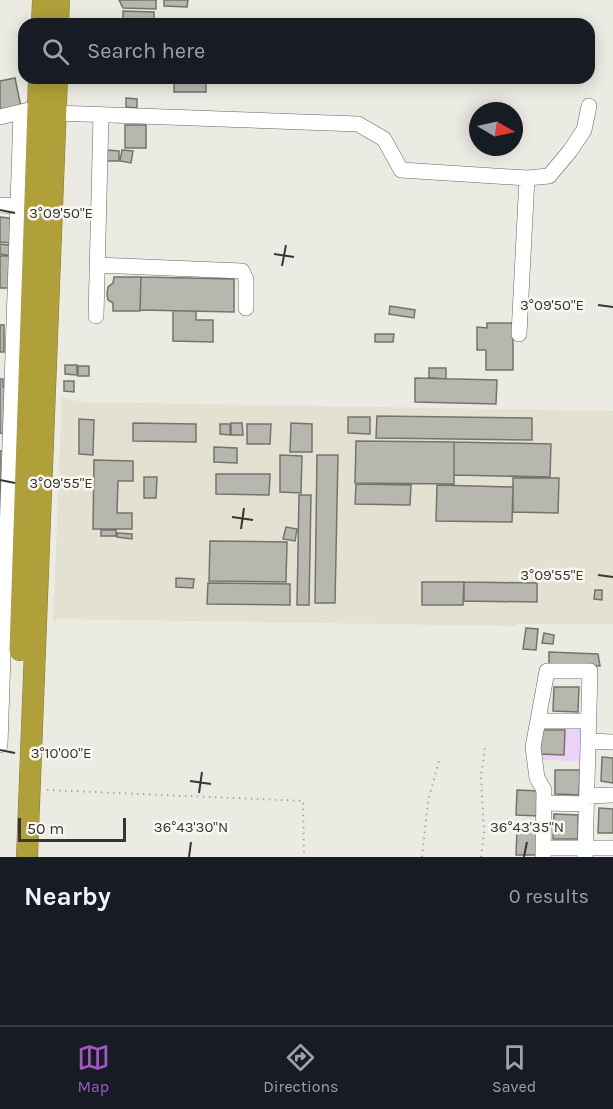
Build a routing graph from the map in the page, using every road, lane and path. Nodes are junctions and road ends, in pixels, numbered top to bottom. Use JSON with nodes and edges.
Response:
{"nodes":[{"id":1,"x":43,"y":0,"type":"edge"},
{"id":2,"x":59,"y":0,"type":"edge"},
{"id":3,"x":42,"y":18,"type":"edge"},
{"id":4,"x":58,"y":18,"type":"edge"},
{"id":5,"x":39,"y":84,"type":"edge"},
{"id":6,"x":54,"y":84,"type":"edge"},
{"id":7,"x":589,"y":106,"type":"dead end"},
{"id":8,"x":38,"y":111,"type":"junction"},
{"id":9,"x":101,"y":115,"type":"junction"},
{"id":10,"x":0,"y":117,"type":"edge"},
{"id":11,"x":527,"y":178,"type":"junction"},
{"id":12,"x":0,"y":205,"type":"edge"},
{"id":13,"x":18,"y":206,"type":"junction"},
{"id":14,"x":97,"y":265,"type":"junction"},
{"id":15,"x":32,"y":284,"type":"junction"},
{"id":16,"x":7,"y":296,"type":"edge"},
{"id":17,"x":246,"y":308,"type":"dead end"},
{"id":18,"x":96,"y":316,"type":"dead end"},
{"id":19,"x":519,"y":333,"type":"dead end"},
{"id":20,"x":7,"y":359,"type":"edge"},
{"id":21,"x":5,"y":437,"type":"edge"},
{"id":22,"x":0,"y":720,"type":"edge"},
{"id":23,"x":538,"y":721,"type":"junction"},
{"id":24,"x":589,"y":721,"type":"junction"},
{"id":25,"x":588,"y":741,"type":"junction"},
{"id":26,"x":613,"y":742,"type":"edge"},
{"id":27,"x":0,"y":745,"type":"edge"},
{"id":28,"x":484,"y":746,"type":"dead end"},
{"id":29,"x":439,"y":761,"type":"dead end"},
{"id":30,"x":29,"y":789,"type":"junction"},
{"id":31,"x":613,"y":795,"type":"edge"},
{"id":32,"x":587,"y":800,"type":"junction"},
{"id":33,"x":544,"y":803,"type":"junction"},
{"id":34,"x":613,"y":848,"type":"edge"},
{"id":35,"x":543,"y":852,"type":"edge"},
{"id":36,"x":586,"y":852,"type":"edge"},
{"id":37,"x":13,"y":857,"type":"edge"},
{"id":38,"x":27,"y":857,"type":"edge"},
{"id":39,"x":304,"y":857,"type":"edge"},
{"id":40,"x":422,"y":857,"type":"edge"},
{"id":41,"x":481,"y":857,"type":"edge"}],
"edges":[{"from":1,"to":3,"type":"highway"},
{"from":2,"to":4,"type":"highway"},
{"from":5,"to":8,"type":"highway"},
{"from":6,"to":8,"type":"highway"},
{"from":7,"to":11,"type":"street"},
{"from":8,"to":9,"type":"street"},
{"from":8,"to":10,"type":"street"},
{"from":8,"to":13,"type":"street"},
{"from":8,"to":15,"type":"highway"},
{"from":8,"to":30,"type":"highway"},
{"from":9,"to":11,"type":"street"},
{"from":9,"to":14,"type":"street"},
{"from":11,"to":19,"type":"street"},
{"from":12,"to":13,"type":"street"},
{"from":13,"to":16,"type":"street"},
{"from":14,"to":17,"type":"street"},
{"from":14,"to":18,"type":"street"},
{"from":15,"to":16,"type":"street"},
{"from":15,"to":37,"type":"highway"},
{"from":16,"to":20,"type":"street"},
{"from":20,"to":21,"type":"street"},
{"from":21,"to":22,"type":"street"},
{"from":22,"to":27,"type":"street"},
{"from":23,"to":24,"type":"street"},
{"from":23,"to":24,"type":"street"},
{"from":23,"to":33,"type":"street"},
{"from":24,"to":25,"type":"street"},
{"from":25,"to":26,"type":"street"},
{"from":25,"to":32,"type":"street"},
{"from":28,"to":41,"type":"path"},
{"from":29,"to":40,"type":"path"},
{"from":30,"to":38,"type":"highway"},
{"from":30,"to":39,"type":"path"},
{"from":31,"to":32,"type":"street"},
{"from":32,"to":33,"type":"street"},
{"from":32,"to":36,"type":"street"},
{"from":33,"to":35,"type":"street"},
{"from":34,"to":36,"type":"street"},
{"from":35,"to":36,"type":"street"}]}
